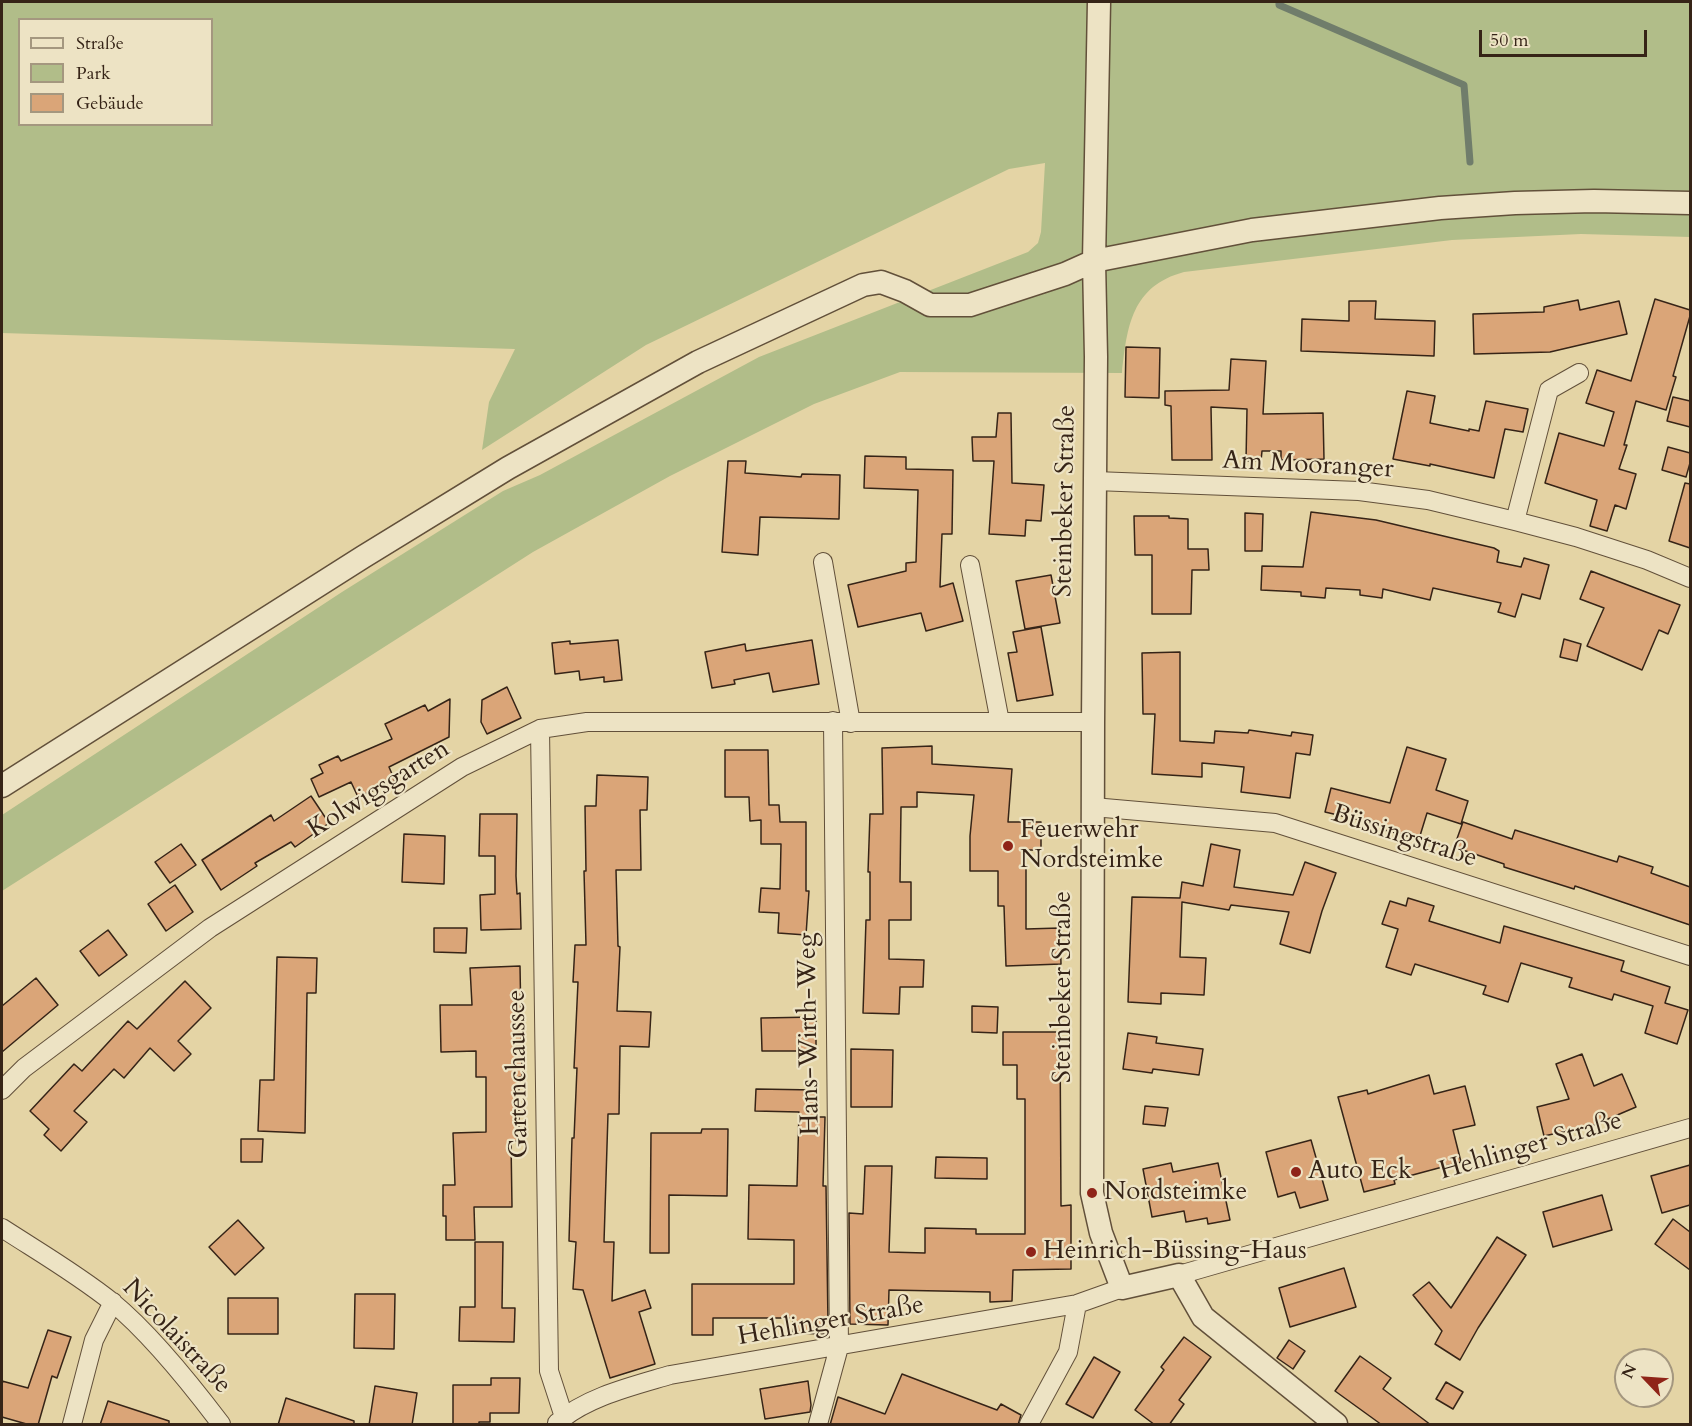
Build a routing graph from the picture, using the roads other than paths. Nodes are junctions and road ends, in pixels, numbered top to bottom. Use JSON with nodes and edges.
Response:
{"nodes":[{"id":1,"x":1099,"y":2,"type":"edge"},
{"id":2,"x":1690,"y":203,"type":"edge"},
{"id":3,"x":1094,"y":261,"type":"junction"},
{"id":4,"x":1579,"y":373,"type":"dead end"},
{"id":5,"x":1095,"y":481,"type":"junction"},
{"id":6,"x":1515,"y":520,"type":"junction"},
{"id":7,"x":823,"y":562,"type":"dead end"},
{"id":8,"x":970,"y":565,"type":"dead end"},
{"id":9,"x":1690,"y":578,"type":"edge"},
{"id":10,"x":832,"y":721,"type":"junction"},
{"id":11,"x":1000,"y":722,"type":"junction"},
{"id":12,"x":1093,"y":722,"type":"junction"},
{"id":13,"x":851,"y":723,"type":"junction"},
{"id":14,"x":540,"y":729,"type":"junction"},
{"id":15,"x":2,"y":786,"type":"edge"},
{"id":16,"x":1093,"y":807,"type":"junction"},
{"id":17,"x":1690,"y":956,"type":"edge"},
{"id":18,"x":2,"y":1090,"type":"edge"},
{"id":19,"x":1690,"y":1128,"type":"edge"},
{"id":20,"x":2,"y":1228,"type":"edge"},
{"id":21,"x":1179,"y":1275,"type":"junction"},
{"id":22,"x":1122,"y":1288,"type":"junction"},
{"id":23,"x":113,"y":1302,"type":"junction"},
{"id":24,"x":1077,"y":1304,"type":"junction"},
{"id":25,"x":838,"y":1347,"type":"junction"},
{"id":26,"x":560,"y":1421,"type":"edge"},
{"id":27,"x":72,"y":1425,"type":"edge"},
{"id":28,"x":220,"y":1425,"type":"edge"},
{"id":29,"x":818,"y":1425,"type":"edge"},
{"id":30,"x":1029,"y":1425,"type":"edge"},
{"id":31,"x":1336,"y":1425,"type":"edge"}],
"edges":[{"from":1,"to":3,"type":"street","name":"Steinbeker Straße"},
{"from":2,"to":3,"type":"street"},
{"from":3,"to":5,"type":"street","name":"Steinbeker Straße"},
{"from":3,"to":15,"type":"street"},
{"from":4,"to":6,"type":"street"},
{"from":5,"to":6,"type":"street","name":"Am Mooranger"},
{"from":5,"to":12,"type":"street","name":"Steinbeker Straße"},
{"from":6,"to":9,"type":"street","name":"Am Mooranger"},
{"from":7,"to":13,"type":"street"},
{"from":8,"to":11,"type":"street"},
{"from":10,"to":13,"type":"street","name":"Kolwigsgarten"},
{"from":10,"to":14,"type":"street","name":"Kolwigsgarten"},
{"from":10,"to":25,"type":"street","name":"Hans-Wirth-Weg"},
{"from":11,"to":12,"type":"street","name":"Kolwigsgarten"},
{"from":11,"to":13,"type":"street","name":"Kolwigsgarten"},
{"from":12,"to":16,"type":"street","name":"Steinbeker Straße"},
{"from":14,"to":18,"type":"street","name":"Kolwigsgarten"},
{"from":14,"to":26,"type":"street","name":"Gartenchaussee"},
{"from":16,"to":17,"type":"street","name":"Büssingstraße"},
{"from":16,"to":22,"type":"street","name":"Steinbeker Straße"},
{"from":19,"to":21,"type":"street","name":"Hehlinger Straße"},
{"from":20,"to":23,"type":"street","name":"Nicolaistraße"},
{"from":21,"to":22,"type":"street"},
{"from":21,"to":31,"type":"street"},
{"from":22,"to":24,"type":"street","name":"Hehlinger Straße"},
{"from":23,"to":27,"type":"street"},
{"from":23,"to":28,"type":"street","name":"Nicolaistraße"},
{"from":24,"to":25,"type":"street","name":"Hehlinger Straße"},
{"from":24,"to":30,"type":"street"},
{"from":25,"to":26,"type":"street","name":"Hehlinger Straße"},
{"from":25,"to":29,"type":"street","name":"Hans-Wirth-Weg"}]}
